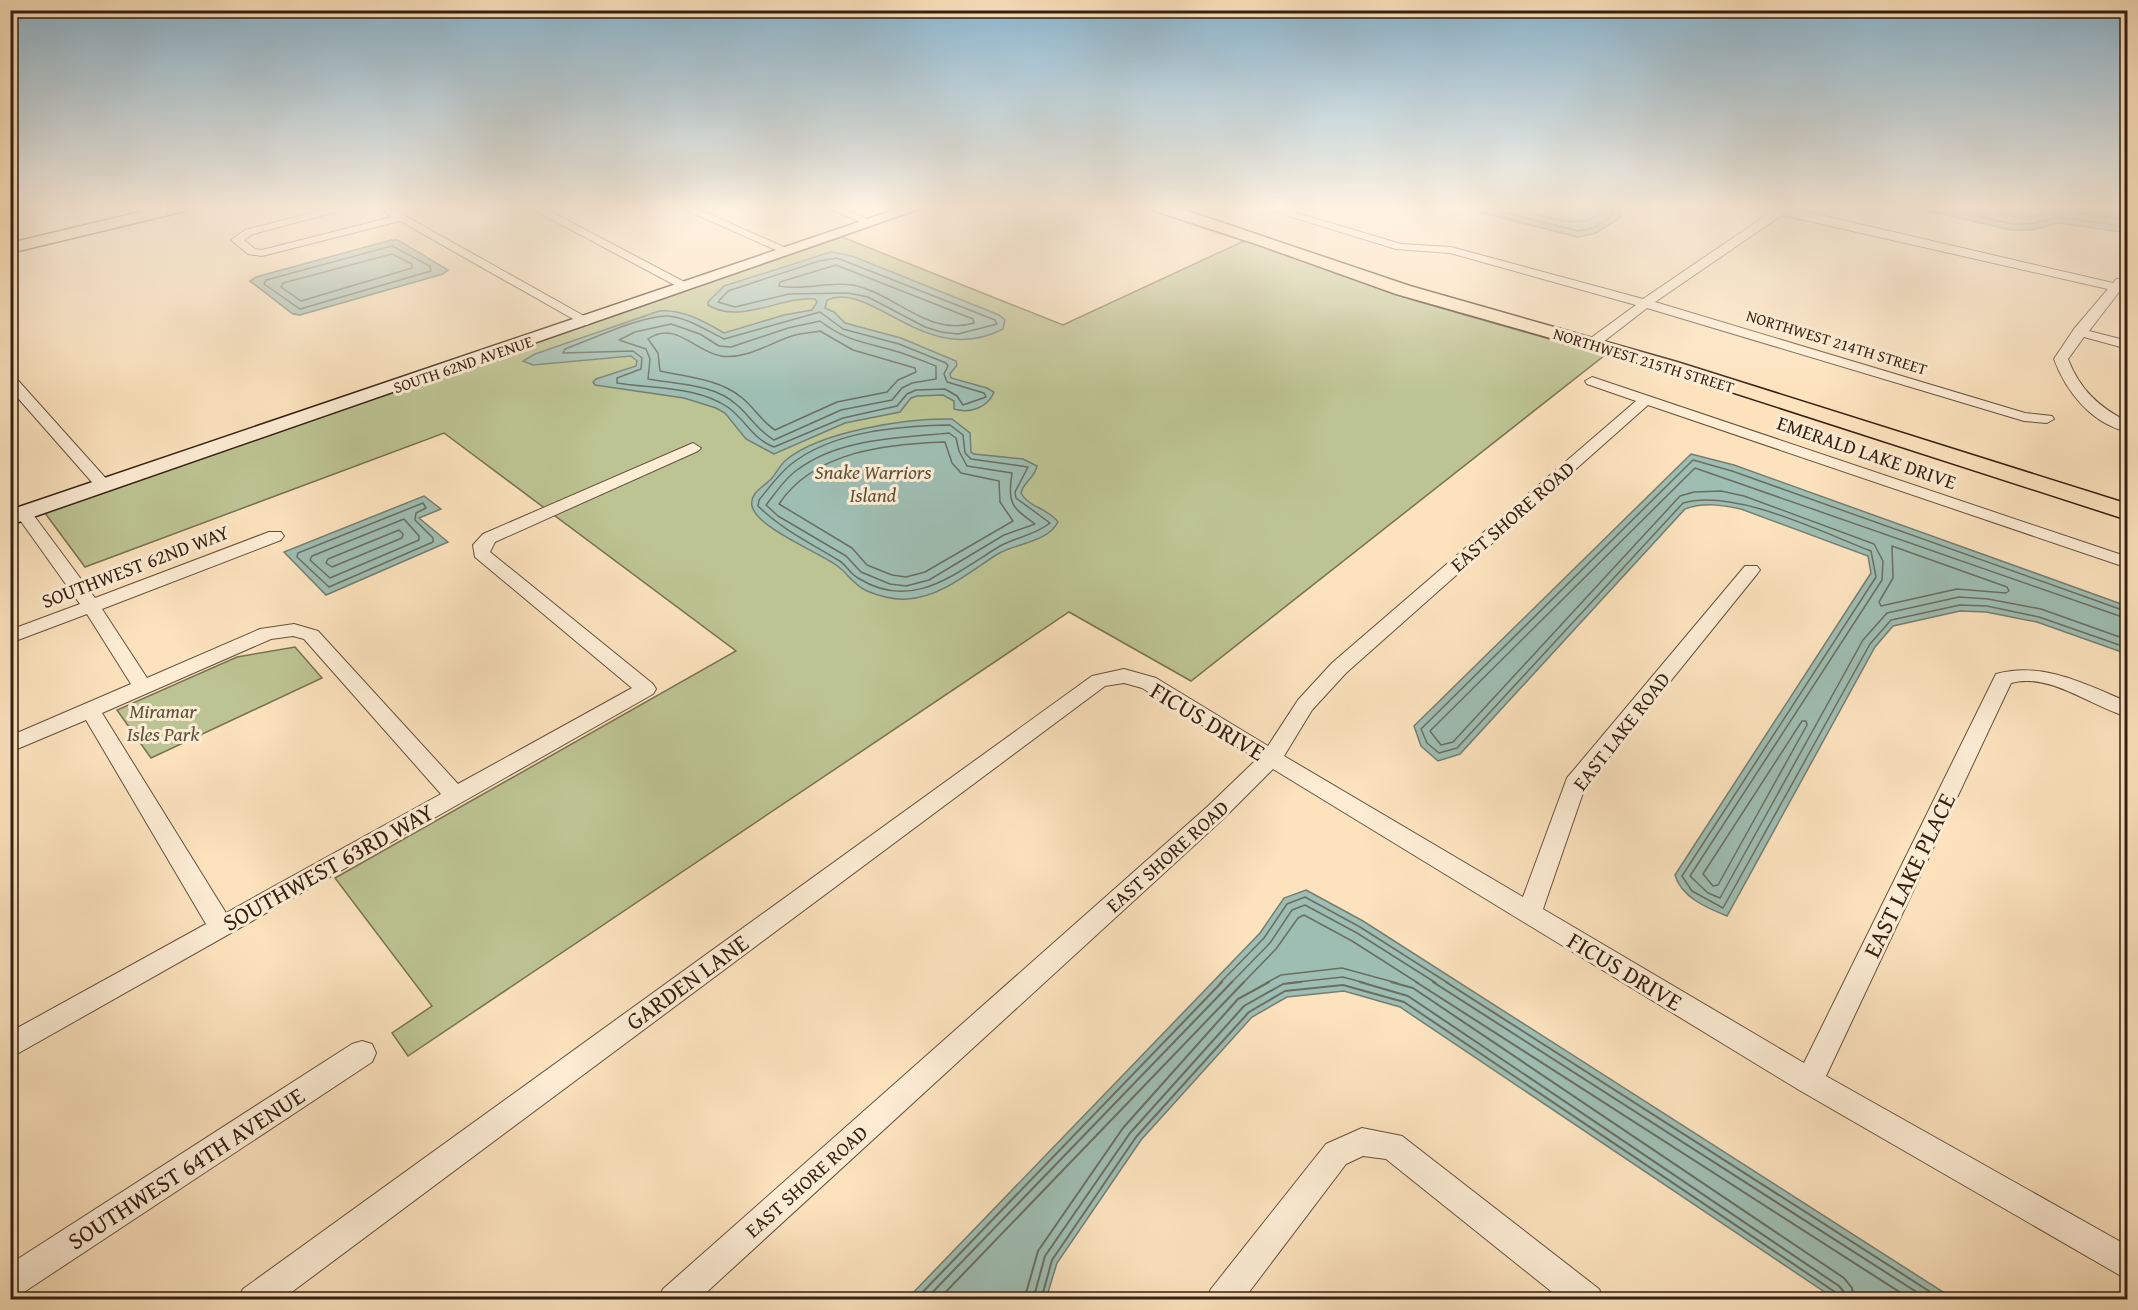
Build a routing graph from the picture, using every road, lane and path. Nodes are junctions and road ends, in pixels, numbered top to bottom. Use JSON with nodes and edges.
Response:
{"nodes":[{"id":1,"x":493,"y":269,"type":"edge"},
{"id":2,"x":656,"y":269,"type":"edge"},
{"id":3,"x":740,"y":269,"type":"edge"},
{"id":4,"x":1344,"y":269,"type":"edge"},
{"id":5,"x":1370,"y":269,"type":"edge"},
{"id":6,"x":1521,"y":269,"type":"edge"},
{"id":7,"x":1695,"y":269,"type":"edge"},
{"id":8,"x":2048,"y":269,"type":"edge"},
{"id":9,"x":2052,"y":269,"type":"edge"},
{"id":10,"x":2123,"y":286,"type":"edge"},
{"id":11,"x":688,"y":287,"type":"junction"},
{"id":12,"x":1644,"y":303,"type":"junction"},
{"id":13,"x":587,"y":321,"type":"junction"},
{"id":14,"x":2081,"y":330,"type":"junction"},
{"id":15,"x":2127,"y":339,"type":"edge"},
{"id":16,"x":1597,"y":340,"type":"junction"},
{"id":17,"x":2127,"y":345,"type":"edge"},
{"id":18,"x":10,"y":380,"type":"edge"},
{"id":19,"x":1592,"y":381,"type":"dead end"},
{"id":20,"x":1645,"y":400,"type":"junction"},
{"id":21,"x":2047,"y":419,"type":"dead end"},
{"id":22,"x":2127,"y":428,"type":"edge"},
{"id":23,"x":693,"y":448,"type":"dead end"},
{"id":24,"x":104,"y":486,"type":"junction"},
{"id":25,"x":2127,"y":502,"type":"edge"},
{"id":26,"x":2127,"y":513,"type":"edge"},
{"id":27,"x":17,"y":515,"type":"edge"},
{"id":28,"x":275,"y":536,"type":"dead end"},
{"id":29,"x":2127,"y":563,"type":"edge"},
{"id":30,"x":1751,"y":570,"type":"dead end"},
{"id":31,"x":92,"y":606,"type":"junction"},
{"id":32,"x":10,"y":637,"type":"edge"},
{"id":33,"x":1124,"y":676,"type":"joint"},
{"id":34,"x":143,"y":687,"type":"junction"},
{"id":35,"x":90,"y":710,"type":"junction"},
{"id":36,"x":2127,"y":710,"type":"edge"},
{"id":37,"x":10,"y":745,"type":"edge"},
{"id":38,"x":1270,"y":758,"type":"junction"},
{"id":39,"x":455,"y":795,"type":"junction"},
{"id":40,"x":1529,"y":913,"type":"junction"},
{"id":41,"x":221,"y":927,"type":"junction"},
{"id":42,"x":10,"y":1046,"type":"edge"},
{"id":43,"x":362,"y":1053,"type":"dead end"},
{"id":44,"x":1809,"y":1081,"type":"junction"},
{"id":45,"x":2127,"y":1264,"type":"edge"},
{"id":46,"x":10,"y":1283,"type":"edge"},
{"id":47,"x":254,"y":1299,"type":"edge"},
{"id":48,"x":674,"y":1299,"type":"edge"},
{"id":49,"x":1222,"y":1299,"type":"edge"},
{"id":50,"x":1588,"y":1299,"type":"edge"}],
"edges":[{"from":1,"to":13,"type":"street"},
{"from":2,"to":11,"type":"street"},
{"from":3,"to":11,"type":"street","name":"SOUTH 62ND AVENUE"},
{"from":4,"to":16,"type":"main road","name":"NORTHWEST 215TH STREET"},
{"from":5,"to":16,"type":"main road","name":"NORTHWEST 215TH STREET"},
{"from":6,"to":12,"type":"street","name":"NORTHWEST 214TH STREET"},
{"from":7,"to":12,"type":"street"},
{"from":8,"to":10,"type":"street"},
{"from":9,"to":10,"type":"street"},
{"from":10,"to":14,"type":"street"},
{"from":11,"to":13,"type":"street","name":"SOUTH 62ND AVENUE"},
{"from":12,"to":16,"type":"street"},
{"from":12,"to":21,"type":"street","name":"NORTHWEST 214TH STREET"},
{"from":13,"to":24,"type":"street","name":"SOUTH 62ND AVENUE"},
{"from":14,"to":15,"type":"street"},
{"from":14,"to":17,"type":"street"},
{"from":14,"to":22,"type":"street"},
{"from":16,"to":25,"type":"main road","name":"NORTHWEST 215TH STREET"},
{"from":16,"to":26,"type":"main road","name":"NORTHWEST 215TH STREET"},
{"from":18,"to":24,"type":"street"},
{"from":19,"to":20,"type":"street","name":"EMERALD LAKE DRIVE"},
{"from":20,"to":29,"type":"street","name":"EMERALD LAKE DRIVE"},
{"from":20,"to":38,"type":"street","name":"EAST SHORE ROAD"},
{"from":23,"to":39,"type":"street","name":"SOUTHWEST 63RD WAY"},
{"from":24,"to":27,"type":"street","name":"SOUTH 62ND AVENUE"},
{"from":27,"to":31,"type":"street"},
{"from":28,"to":31,"type":"street","name":"SOUTHWEST 62ND WAY"},
{"from":30,"to":40,"type":"street","name":"EAST LAKE ROAD"},
{"from":31,"to":32,"type":"street","name":"SOUTHWEST 62ND WAY"},
{"from":31,"to":34,"type":"street"},
{"from":33,"to":38,"type":"street","name":"FICUS DRIVE"},
{"from":33,"to":47,"type":"street","name":"GARDEN LANE"},
{"from":34,"to":35,"type":"street"},
{"from":34,"to":39,"type":"street"},
{"from":35,"to":37,"type":"street"},
{"from":35,"to":41,"type":"street"},
{"from":36,"to":44,"type":"street","name":"EAST LAKE PLACE"},
{"from":38,"to":40,"type":"street","name":"FICUS DRIVE"},
{"from":38,"to":48,"type":"street","name":"EAST SHORE ROAD"},
{"from":39,"to":41,"type":"street","name":"SOUTHWEST 63RD WAY"},
{"from":40,"to":44,"type":"street","name":"FICUS DRIVE"},
{"from":41,"to":42,"type":"street","name":"SOUTHWEST 63RD WAY"},
{"from":43,"to":46,"type":"street","name":"SOUTHWEST 64TH AVENUE"},
{"from":44,"to":45,"type":"street","name":"FICUS DRIVE"},
{"from":49,"to":50,"type":"street"}]}
